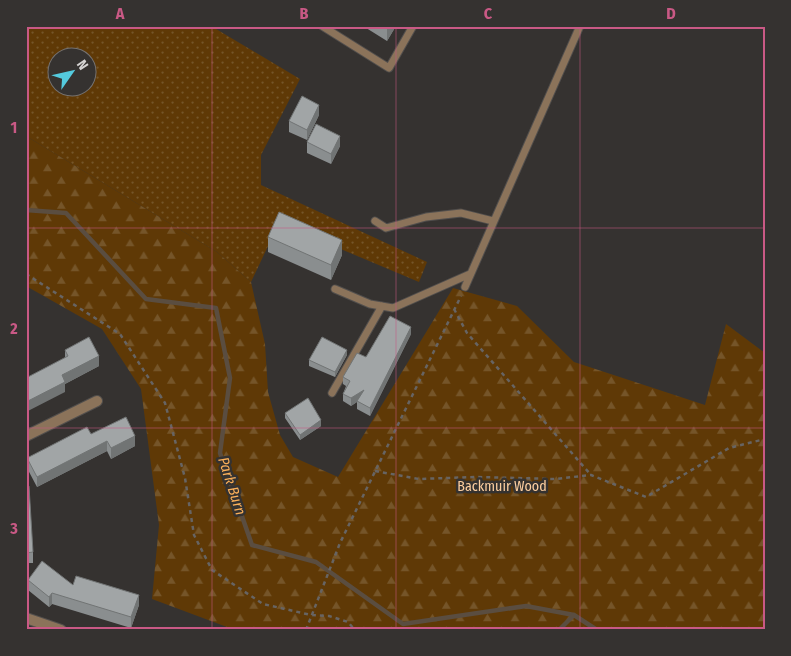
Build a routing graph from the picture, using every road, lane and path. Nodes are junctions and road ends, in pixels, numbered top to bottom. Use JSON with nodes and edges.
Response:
{"nodes":[{"id":1,"x":322,"y":26,"type":"edge"},
{"id":2,"x":413,"y":26,"type":"edge"},
{"id":3,"x":580,"y":26,"type":"edge"},
{"id":4,"x":493,"y":220,"type":"junction"},
{"id":5,"x":375,"y":221,"type":"dead end"},
{"id":6,"x":26,"y":274,"type":"edge"},
{"id":7,"x":470,"y":274,"type":"junction"},
{"id":8,"x":465,"y":287,"type":"joint"},
{"id":9,"x":335,"y":289,"type":"dead end"},
{"id":10,"x":382,"y":306,"type":"junction"},
{"id":11,"x":454,"y":308,"type":"junction"},
{"id":12,"x":332,"y":393,"type":"dead end"},
{"id":13,"x":97,"y":401,"type":"dead end"},
{"id":14,"x":26,"y":436,"type":"edge"},
{"id":15,"x":765,"y":440,"type":"edge"},
{"id":16,"x":375,"y":471,"type":"junction"},
{"id":17,"x":591,"y":475,"type":"junction"},
{"id":18,"x":311,"y":615,"type":"junction"},
{"id":19,"x":26,"y":618,"type":"edge"},
{"id":20,"x":61,"y":630,"type":"edge"},
{"id":21,"x":306,"y":630,"type":"edge"},
{"id":22,"x":356,"y":630,"type":"edge"}],
"edges":[{"from":1,"to":2,"type":"lane"},
{"from":3,"to":4,"type":"lane"},
{"from":4,"to":5,"type":"lane"},
{"from":4,"to":7,"type":"lane"},
{"from":6,"to":18,"type":"path"},
{"from":7,"to":8,"type":"lane"},
{"from":7,"to":10,"type":"lane"},
{"from":8,"to":11,"type":"path"},
{"from":9,"to":10,"type":"lane"},
{"from":10,"to":12,"type":"lane"},
{"from":11,"to":16,"type":"path"},
{"from":11,"to":17,"type":"path"},
{"from":13,"to":14,"type":"street"},
{"from":15,"to":17,"type":"path"},
{"from":16,"to":17,"type":"path"},
{"from":16,"to":18,"type":"path"},
{"from":18,"to":21,"type":"path"},
{"from":18,"to":22,"type":"path"},
{"from":19,"to":20,"type":"street"}]}
